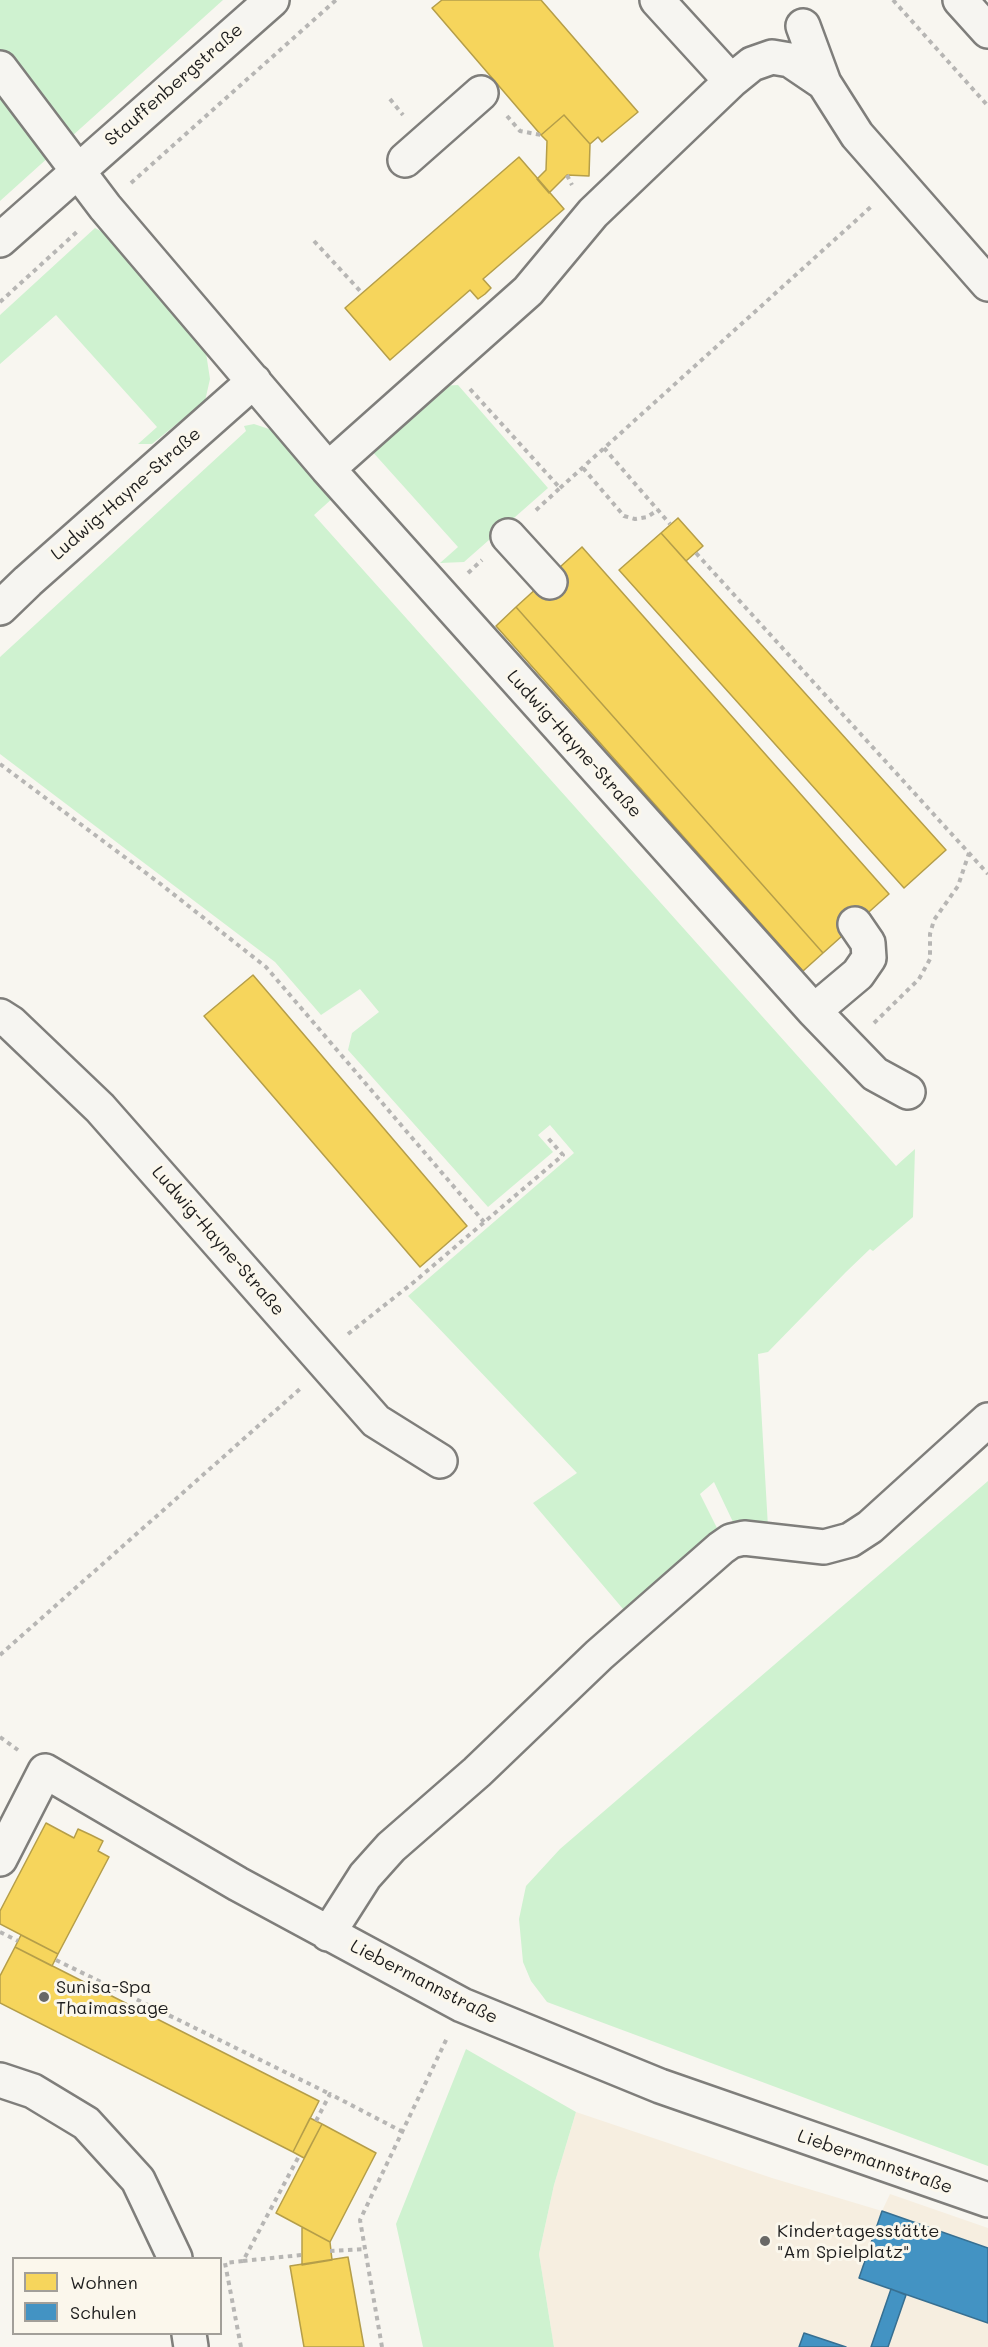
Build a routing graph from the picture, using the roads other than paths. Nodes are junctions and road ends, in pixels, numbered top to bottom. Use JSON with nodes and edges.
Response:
{"nodes":[{"id":1,"x":272,"y":0,"type":"edge"},
{"id":2,"x":657,"y":0,"type":"edge"},
{"id":3,"x":960,"y":0,"type":"edge"},
{"id":4,"x":803,"y":26,"type":"dead end"},
{"id":5,"x":988,"y":32,"type":"edge"},
{"id":6,"x":0,"y":68,"type":"edge"},
{"id":7,"x":731,"y":81,"type":"junction"},
{"id":8,"x":824,"y":83,"type":"junction"},
{"id":9,"x":481,"y":93,"type":"dead end"},
{"id":10,"x":405,"y":160,"type":"dead end"},
{"id":11,"x":76,"y":171,"type":"junction"},
{"id":12,"x":0,"y":240,"type":"edge"},
{"id":13,"x":988,"y":284,"type":"edge"},
{"id":14,"x":254,"y":381,"type":"junction"},
{"id":15,"x":328,"y":469,"type":"junction"},
{"id":16,"x":508,"y":536,"type":"road end"},
{"id":17,"x":550,"y":582,"type":"dead end"},
{"id":18,"x":0,"y":608,"type":"edge"},
{"id":19,"x":855,"y":924,"type":"dead end"},
{"id":20,"x":814,"y":1011,"type":"junction"},
{"id":21,"x":4,"y":1026,"type":"edge"},
{"id":22,"x":908,"y":1092,"type":"dead end"},
{"id":23,"x":988,"y":1420,"type":"edge"},
{"id":24,"x":440,"y":1461,"type":"dead end"},
{"id":25,"x":0,"y":1859,"type":"edge"},
{"id":26,"x":328,"y":1934,"type":"junction"},
{"id":27,"x":0,"y":2080,"type":"edge"},
{"id":28,"x":988,"y":2200,"type":"edge"},
{"id":29,"x":174,"y":2257,"type":"edge"}],
"edges":[{"from":1,"to":11,"type":"street","name":"Stauffenbergstraße"},
{"from":2,"to":7,"type":"street"},
{"from":3,"to":5,"type":"street"},
{"from":4,"to":8,"type":"street"},
{"from":6,"to":11,"type":"street"},
{"from":7,"to":8,"type":"street"},
{"from":7,"to":15,"type":"street"},
{"from":8,"to":13,"type":"street"},
{"from":9,"to":10,"type":"street"},
{"from":11,"to":12,"type":"street","name":"Stauffenbergstraße"},
{"from":11,"to":14,"type":"street","name":"Ludwig-Hayne-Straße"},
{"from":14,"to":15,"type":"street","name":"Ludwig-Hayne-Straße"},
{"from":14,"to":18,"type":"street","name":"Ludwig-Hayne-Straße"},
{"from":15,"to":20,"type":"street","name":"Ludwig-Hayne-Straße"},
{"from":16,"to":17,"type":"street"},
{"from":19,"to":20,"type":"street"},
{"from":20,"to":22,"type":"street","name":"Ludwig-Hayne-Straße"},
{"from":21,"to":24,"type":"street","name":"Ludwig-Hayne-Straße"},
{"from":23,"to":26,"type":"street"},
{"from":25,"to":26,"type":"street","name":"Liebermannstraße"},
{"from":26,"to":28,"type":"street","name":"Liebermannstraße"},
{"from":27,"to":29,"type":"street"}]}
